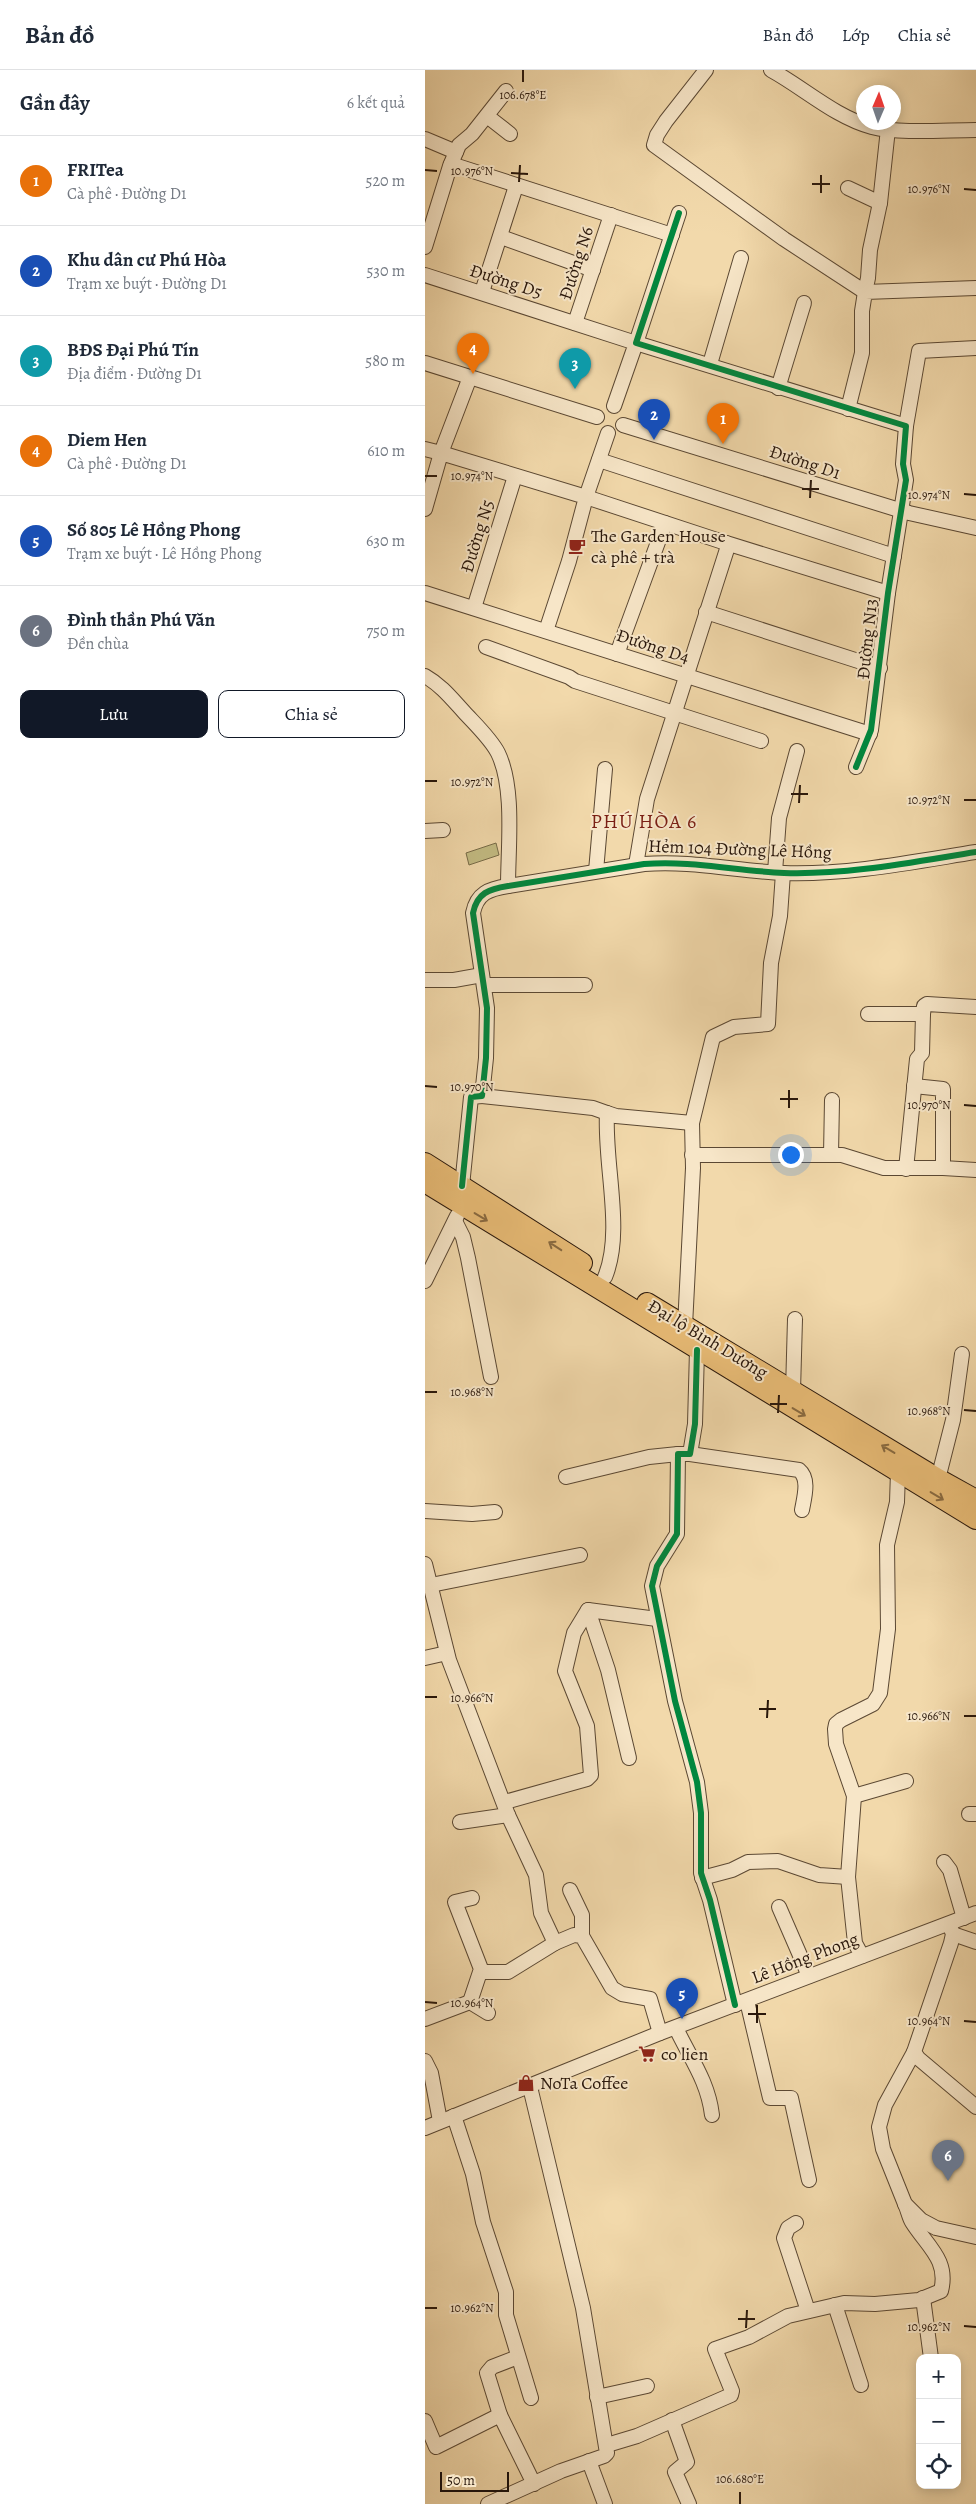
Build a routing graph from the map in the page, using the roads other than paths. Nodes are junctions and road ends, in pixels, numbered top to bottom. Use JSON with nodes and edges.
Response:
{"nodes":[{"id":1,"x":706,"y":70,"type":"edge"},
{"id":2,"x":771,"y":70,"type":"edge"},
{"id":3,"x":506,"y":91,"type":"dead end"},
{"id":4,"x":487,"y":116,"type":"junction"},
{"id":5,"x":856,"y":120,"type":"edge"},
{"id":6,"x":901,"y":129,"type":"edge"},
{"id":7,"x":888,"y":130,"type":"edge"},
{"id":8,"x":976,"y":130,"type":"edge"},
{"id":9,"x":510,"y":134,"type":"dead end"},
{"id":10,"x":425,"y":139,"type":"edge"},
{"id":11,"x":453,"y":158,"type":"junction"},
{"id":12,"x":517,"y":186,"type":"junction"},
{"id":13,"x":848,"y":188,"type":"dead end"},
{"id":14,"x":880,"y":203,"type":"junction"},
{"id":15,"x":431,"y":209,"type":"edge"},
{"id":16,"x":679,"y":214,"type":"dead end"},
{"id":17,"x":611,"y":215,"type":"junction"},
{"id":18,"x":672,"y":235,"type":"junction"},
{"id":19,"x":501,"y":237,"type":"junction"},
{"id":20,"x":425,"y":247,"type":"edge"},
{"id":21,"x":741,"y":258,"type":"dead end"},
{"id":22,"x":593,"y":270,"type":"junction"},
{"id":23,"x":425,"y":275,"type":"edge"},
{"id":24,"x":976,"y":288,"type":"edge"},
{"id":25,"x":482,"y":292,"type":"junction"},
{"id":26,"x":865,"y":292,"type":"junction"},
{"id":27,"x":804,"y":303,"type":"dead end"},
{"id":28,"x":575,"y":324,"type":"junction"},
{"id":29,"x":636,"y":343,"type":"junction"},
{"id":30,"x":976,"y":348,"type":"edge"},
{"id":31,"x":425,"y":363,"type":"edge"},
{"id":32,"x":710,"y":364,"type":"junction"},
{"id":33,"x":470,"y":376,"type":"junction"},
{"id":34,"x":778,"y":388,"type":"junction"},
{"id":35,"x":614,"y":406,"type":"junction"},
{"id":36,"x":848,"y":409,"type":"junction"},
{"id":37,"x":597,"y":417,"type":"junction"},
{"id":38,"x":623,"y":425,"type":"junction"},
{"id":39,"x":906,"y":426,"type":"junction"},
{"id":40,"x":608,"y":433,"type":"junction"},
{"id":41,"x":425,"y":449,"type":"edge"},
{"id":42,"x":441,"y":453,"type":"junction"},
{"id":43,"x":599,"y":460,"type":"junction"},
{"id":44,"x":515,"y":476,"type":"junction"},
{"id":45,"x":585,"y":497,"type":"junction"},
{"id":46,"x":425,"y":508,"type":"edge"},
{"id":47,"x":902,"y":511,"type":"junction"},
{"id":48,"x":665,"y":523,"type":"junction"},
{"id":49,"x":976,"y":528,"type":"edge"},
{"id":50,"x":726,"y":543,"type":"junction"},
{"id":51,"x":894,"y":556,"type":"junction"},
{"id":52,"x":888,"y":593,"type":"junction"},
{"id":53,"x":425,"y":594,"type":"edge"},
{"id":54,"x":474,"y":608,"type":"junction"},
{"id":55,"x":706,"y":612,"type":"junction"},
{"id":56,"x":546,"y":631,"type":"junction"},
{"id":57,"x":486,"y":647,"type":"dead end"},
{"id":58,"x":617,"y":654,"type":"junction"},
{"id":59,"x":880,"y":668,"type":"junction"},
{"id":60,"x":425,"y":676,"type":"edge"},
{"id":61,"x":685,"y":676,"type":"junction"},
{"id":62,"x":673,"y":714,"type":"junction"},
{"id":63,"x":870,"y":734,"type":"junction"},
{"id":64,"x":761,"y":741,"type":"dead end"},
{"id":65,"x":797,"y":751,"type":"dead end"},
{"id":66,"x":856,"y":767,"type":"dead end"},
{"id":67,"x":605,"y":769,"type":"dead end"},
{"id":68,"x":443,"y":830,"type":"dead end"},
{"id":69,"x":425,"y":831,"type":"edge"},
{"id":70,"x":976,"y":852,"type":"edge"},
{"id":71,"x":636,"y":865,"type":"junction"},
{"id":72,"x":597,"y":871,"type":"junction"},
{"id":73,"x":779,"y":873,"type":"junction"},
{"id":74,"x":508,"y":886,"type":"junction"},
{"id":75,"x":425,"y":980,"type":"edge"},
{"id":76,"x":483,"y":980,"type":"junction"},
{"id":77,"x":585,"y":985,"type":"dead end"},
{"id":78,"x":976,"y":1007,"type":"edge"},
{"id":79,"x":868,"y":1014,"type":"dead end"},
{"id":80,"x":923,"y":1014,"type":"junction"},
{"id":81,"x":914,"y":1086,"type":"junction"},
{"id":82,"x":482,"y":1096,"type":"junction"},
{"id":83,"x":832,"y":1100,"type":"dead end"},
{"id":84,"x":607,"y":1113,"type":"junction"},
{"id":85,"x":692,"y":1123,"type":"junction"},
{"id":86,"x":693,"y":1154,"type":"junction"},
{"id":87,"x":831,"y":1155,"type":"junction"},
{"id":88,"x":425,"y":1164,"type":"edge"},
{"id":89,"x":906,"y":1168,"type":"junction"},
{"id":90,"x":943,"y":1168,"type":"junction"},
{"id":91,"x":976,"y":1170,"type":"edge"},
{"id":92,"x":425,"y":1182,"type":"edge"},
{"id":93,"x":459,"y":1204,"type":"junction"},
{"id":94,"x":605,"y":1277,"type":"junction"},
{"id":95,"x":426,"y":1279,"type":"edge"},
{"id":96,"x":795,"y":1319,"type":"dead end"},
{"id":97,"x":685,"y":1326,"type":"junction"},
{"id":98,"x":697,"y":1350,"type":"junction"},
{"id":99,"x":962,"y":1354,"type":"dead end"},
{"id":100,"x":491,"y":1377,"type":"dead end"},
{"id":101,"x":793,"y":1391,"type":"junction"},
{"id":102,"x":684,"y":1454,"type":"junction"},
{"id":103,"x":898,"y":1472,"type":"junction"},
{"id":104,"x":565,"y":1477,"type":"dead end"},
{"id":105,"x":939,"y":1479,"type":"junction"},
{"id":106,"x":976,"y":1500,"type":"edge"},
{"id":107,"x":802,"y":1510,"type":"dead end"},
{"id":108,"x":425,"y":1512,"type":"edge"},
{"id":109,"x":495,"y":1512,"type":"dead end"},
{"id":110,"x":976,"y":1519,"type":"edge"},
{"id":111,"x":580,"y":1555,"type":"dead end"},
{"id":112,"x":425,"y":1564,"type":"edge"},
{"id":113,"x":431,"y":1585,"type":"junction"},
{"id":114,"x":588,"y":1610,"type":"junction"},
{"id":115,"x":657,"y":1619,"type":"junction"},
{"id":116,"x":447,"y":1652,"type":"junction"},
{"id":117,"x":425,"y":1658,"type":"edge"},
{"id":118,"x":629,"y":1758,"type":"dead end"},
{"id":119,"x":906,"y":1781,"type":"dead end"},
{"id":120,"x":854,"y":1796,"type":"junction"},
{"id":121,"x":507,"y":1809,"type":"junction"},
{"id":122,"x":460,"y":1822,"type":"dead end"},
{"id":123,"x":944,"y":1862,"type":"dead end"},
{"id":124,"x":848,"y":1877,"type":"junction"},
{"id":125,"x":702,"y":1878,"type":"junction"},
{"id":126,"x":570,"y":1890,"type":"dead end"},
{"id":127,"x":472,"y":1898,"type":"dead end"},
{"id":128,"x":779,"y":1906,"type":"dead end"},
{"id":129,"x":970,"y":1916,"type":"edge"},
{"id":130,"x":951,"y":1929,"type":"junction"},
{"id":131,"x":582,"y":1936,"type":"junction"},
{"id":132,"x":976,"y":1942,"type":"edge"},
{"id":133,"x":555,"y":1943,"type":"junction"},
{"id":134,"x":862,"y":1956,"type":"junction"},
{"id":135,"x":481,"y":1972,"type":"junction"},
{"id":136,"x":809,"y":1976,"type":"junction"},
{"id":137,"x":470,"y":2002,"type":"junction"},
{"id":138,"x":741,"y":2003,"type":"junction"},
{"id":139,"x":488,"y":2014,"type":"dead end"},
{"id":140,"x":425,"y":2019,"type":"edge"},
{"id":141,"x":675,"y":2028,"type":"junction"},
{"id":142,"x":660,"y":2033,"type":"junction"},
{"id":143,"x":914,"y":2052,"type":"junction"},
{"id":144,"x":425,"y":2061,"type":"edge"},
{"id":145,"x":530,"y":2087,"type":"junction"},
{"id":146,"x":976,"y":2107,"type":"edge"},
{"id":147,"x":712,"y":2115,"type":"dead end"},
{"id":148,"x":454,"y":2116,"type":"junction"},
{"id":149,"x":440,"y":2121,"type":"junction"},
{"id":150,"x":425,"y":2128,"type":"edge"},
{"id":151,"x":809,"y":2180,"type":"dead end"},
{"id":152,"x":905,"y":2204,"type":"junction"},
{"id":153,"x":796,"y":2223,"type":"dead end"},
{"id":154,"x":976,"y":2237,"type":"edge"},
{"id":155,"x":923,"y":2298,"type":"junction"},
{"id":156,"x":835,"y":2305,"type":"junction"},
{"id":157,"x":808,"y":2311,"type":"junction"},
{"id":158,"x":930,"y":2354,"type":"edge"},
{"id":159,"x":519,"y":2357,"type":"junction"},
{"id":160,"x":861,"y":2385,"type":"dead end"},
{"id":161,"x":647,"y":2386,"type":"dead end"},
{"id":162,"x":597,"y":2397,"type":"junction"},
{"id":163,"x":531,"y":2398,"type":"dead end"},
{"id":164,"x":500,"y":2415,"type":"junction"},
{"id":165,"x":425,"y":2420,"type":"edge"},
{"id":166,"x":671,"y":2420,"type":"junction"},
{"id":167,"x":607,"y":2445,"type":"junction"},
{"id":168,"x":431,"y":2449,"type":"edge"},
{"id":169,"x":589,"y":2461,"type":"junction"},
{"id":170,"x":534,"y":2484,"type":"junction"},
{"id":171,"x":488,"y":2504,"type":"edge"},
{"id":172,"x":605,"y":2504,"type":"edge"},
{"id":173,"x":689,"y":2504,"type":"edge"}],
"edges":[{"from":1,"to":26,"type":"street"},
{"from":2,"to":5,"type":"street"},
{"from":3,"to":4,"type":"street"},
{"from":4,"to":9,"type":"street"},
{"from":4,"to":11,"type":"street"},
{"from":6,"to":8,"type":"street"},
{"from":7,"to":14,"type":"street"},
{"from":10,"to":11,"type":"street"},
{"from":11,"to":12,"type":"street"},
{"from":11,"to":15,"type":"street"},
{"from":12,"to":17,"type":"street"},
{"from":12,"to":19,"type":"street"},
{"from":13,"to":14,"type":"street"},
{"from":14,"to":26,"type":"street"},
{"from":15,"to":20,"type":"street"},
{"from":16,"to":18,"type":"street"},
{"from":17,"to":18,"type":"street"},
{"from":17,"to":22,"type":"street","name":"Đường N6"},
{"from":18,"to":29,"type":"street"},
{"from":19,"to":22,"type":"street"},
{"from":19,"to":25,"type":"street"},
{"from":21,"to":32,"type":"street"},
{"from":22,"to":28,"type":"street","name":"Đường N6"},
{"from":23,"to":25,"type":"street","name":"Đường D5"},
{"from":24,"to":26,"type":"street"},
{"from":25,"to":28,"type":"street","name":"Đường D5"},
{"from":26,"to":36,"type":"street"},
{"from":27,"to":34,"type":"street"},
{"from":28,"to":29,"type":"street","name":"Đường D5"},
{"from":29,"to":32,"type":"street","name":"Đường D5"},
{"from":29,"to":35,"type":"street"},
{"from":30,"to":39,"type":"street","name":"Đường N13"},
{"from":31,"to":33,"type":"street"},
{"from":32,"to":34,"type":"street","name":"Đường D5"},
{"from":33,"to":37,"type":"street"},
{"from":33,"to":42,"type":"street"},
{"from":34,"to":36,"type":"street","name":"Đường D5"},
{"from":35,"to":37,"type":"street"},
{"from":35,"to":38,"type":"street"},
{"from":36,"to":39,"type":"street","name":"Đường D5"},
{"from":37,"to":40,"type":"street"},
{"from":38,"to":40,"type":"street"},
{"from":38,"to":47,"type":"street","name":"Đường D1"},
{"from":39,"to":47,"type":"street","name":"Đường N13"},
{"from":40,"to":43,"type":"street"},
{"from":41,"to":42,"type":"street"},
{"from":42,"to":44,"type":"street"},
{"from":42,"to":46,"type":"street"},
{"from":43,"to":45,"type":"street"},
{"from":43,"to":51,"type":"street"},
{"from":44,"to":45,"type":"street"},
{"from":44,"to":54,"type":"street","name":"Đường N5"},
{"from":45,"to":48,"type":"street"},
{"from":45,"to":56,"type":"street"},
{"from":47,"to":49,"type":"street","name":"Đường D1"},
{"from":47,"to":51,"type":"street","name":"Đường N13"},
{"from":48,"to":50,"type":"street"},
{"from":48,"to":58,"type":"street"},
{"from":50,"to":52,"type":"street"},
{"from":50,"to":55,"type":"street"},
{"from":51,"to":52,"type":"street","name":"Đường N13"},
{"from":52,"to":59,"type":"street","name":"Đường N13"},
{"from":53,"to":54,"type":"street","name":"Đường D4"},
{"from":54,"to":56,"type":"street","name":"Đường D4"},
{"from":55,"to":59,"type":"street"},
{"from":55,"to":61,"type":"street"},
{"from":56,"to":58,"type":"street","name":"Đường D4"},
{"from":57,"to":62,"type":"street"},
{"from":58,"to":61,"type":"street","name":"Đường D4"},
{"from":59,"to":63,"type":"street","name":"Đường N13"},
{"from":60,"to":74,"type":"street"},
{"from":61,"to":62,"type":"street"},
{"from":61,"to":63,"type":"street","name":"Đường D4"},
{"from":62,"to":64,"type":"street"},
{"from":62,"to":71,"type":"street"},
{"from":63,"to":66,"type":"street","name":"Đường N13"},
{"from":65,"to":73,"type":"street"},
{"from":67,"to":72,"type":"street"},
{"from":68,"to":69,"type":"street"},
{"from":70,"to":73,"type":"street","name":"Hẻm 104 Đường Lê Hồng"},
{"from":71,"to":72,"type":"street","name":"Hẻm 104 Đường Lê Hồng"},
{"from":71,"to":73,"type":"street","name":"Hẻm 104 Đường Lê Hồng"},
{"from":72,"to":74,"type":"street","name":"Hẻm 104 Đường Lê Hồng"},
{"from":73,"to":85,"type":"street"},
{"from":74,"to":76,"type":"street","name":"Hẻm 104 Đường Lê Hồng"},
{"from":75,"to":76,"type":"street"},
{"from":76,"to":77,"type":"street"},
{"from":76,"to":82,"type":"street","name":"Hẻm 104 Đường Lê Hồng"},
{"from":78,"to":80,"type":"street"},
{"from":79,"to":80,"type":"street"},
{"from":80,"to":81,"type":"street"},
{"from":81,"to":89,"type":"street"},
{"from":81,"to":90,"type":"street"},
{"from":82,"to":84,"type":"street"},
{"from":82,"to":93,"type":"street"},
{"from":83,"to":87,"type":"street"},
{"from":84,"to":85,"type":"street"},
{"from":84,"to":94,"type":"street"},
{"from":85,"to":86,"type":"street"},
{"from":86,"to":87,"type":"street"},
{"from":86,"to":97,"type":"street"},
{"from":87,"to":89,"type":"street"},
{"from":88,"to":93,"type":"highway","name":"Đại lộ Bình Dương"},
{"from":89,"to":90,"type":"street"},
{"from":90,"to":91,"type":"street"},
{"from":92,"to":93,"type":"highway","name":"Đại lộ Bình Dương"},
{"from":94,"to":93,"type":"highway","name":"Đại lộ Bình Dương","one_way":true},
{"from":93,"to":95,"type":"street"},
{"from":93,"to":98,"type":"highway","name":"Đại lộ Bình Dương","one_way":true},
{"from":93,"to":100,"type":"street"},
{"from":94,"to":97,"type":"highway","name":"Đại lộ Bình Dương"},
{"from":96,"to":101,"type":"street"},
{"from":97,"to":101,"type":"highway","name":"Đại lộ Bình Dương"},
{"from":98,"to":102,"type":"street"},
{"from":98,"to":103,"type":"highway","name":"Đại lộ Bình Dương","one_way":true},
{"from":99,"to":105,"type":"street"},
{"from":105,"to":101,"type":"highway","name":"Đại lộ Bình Dương","one_way":true},
{"from":102,"to":104,"type":"street"},
{"from":102,"to":107,"type":"street"},
{"from":102,"to":115,"type":"street"},
{"from":103,"to":110,"type":"highway","name":"Đại lộ Bình Dương","one_way":true},
{"from":103,"to":120,"type":"street"},
{"from":105,"to":106,"type":"highway","name":"Đại lộ Bình Dương"},
{"from":108,"to":109,"type":"street"},
{"from":111,"to":113,"type":"street"},
{"from":112,"to":113,"type":"street"},
{"from":113,"to":116,"type":"street"},
{"from":114,"to":115,"type":"street"},
{"from":114,"to":118,"type":"street"},
{"from":114,"to":121,"type":"street"},
{"from":115,"to":125,"type":"street"},
{"from":116,"to":117,"type":"street"},
{"from":116,"to":121,"type":"street"},
{"from":119,"to":120,"type":"street"},
{"from":120,"to":124,"type":"street"},
{"from":121,"to":122,"type":"street"},
{"from":121,"to":133,"type":"street"},
{"from":123,"to":129,"type":"street"},
{"from":124,"to":125,"type":"street"},
{"from":124,"to":134,"type":"street"},
{"from":125,"to":138,"type":"street"},
{"from":126,"to":131,"type":"street"},
{"from":127,"to":135,"type":"street"},
{"from":128,"to":136,"type":"street"},
{"from":129,"to":130,"type":"street","name":"Lê Hồng Phong"},
{"from":130,"to":132,"type":"street"},
{"from":130,"to":134,"type":"street","name":"Lê Hồng Phong"},
{"from":130,"to":143,"type":"street"},
{"from":131,"to":133,"type":"street"},
{"from":131,"to":142,"type":"street"},
{"from":133,"to":135,"type":"street"},
{"from":134,"to":136,"type":"street","name":"Lê Hồng Phong"},
{"from":135,"to":137,"type":"street"},
{"from":136,"to":138,"type":"street","name":"Lê Hồng Phong"},
{"from":137,"to":139,"type":"street"},
{"from":137,"to":140,"type":"street"},
{"from":138,"to":141,"type":"street","name":"Lê Hồng Phong"},
{"from":138,"to":151,"type":"street"},
{"from":141,"to":142,"type":"street","name":"Lê Hồng Phong"},
{"from":141,"to":147,"type":"street"},
{"from":142,"to":145,"type":"street","name":"Lê Hồng Phong"},
{"from":143,"to":146,"type":"street"},
{"from":143,"to":152,"type":"street"},
{"from":144,"to":149,"type":"street"},
{"from":145,"to":148,"type":"street","name":"Lê Hồng Phong"},
{"from":145,"to":162,"type":"street"},
{"from":148,"to":149,"type":"street","name":"Lê Hồng Phong"},
{"from":148,"to":159,"type":"street"},
{"from":149,"to":150,"type":"street","name":"Lê Hồng Phong"},
{"from":152,"to":154,"type":"street"},
{"from":152,"to":155,"type":"street"},
{"from":153,"to":157,"type":"street"},
{"from":155,"to":156,"type":"street"},
{"from":155,"to":158,"type":"street"},
{"from":156,"to":157,"type":"street"},
{"from":156,"to":160,"type":"street"},
{"from":157,"to":166,"type":"street"},
{"from":159,"to":163,"type":"street"},
{"from":159,"to":164,"type":"street"},
{"from":161,"to":162,"type":"street"},
{"from":162,"to":167,"type":"street"},
{"from":164,"to":168,"type":"street"},
{"from":164,"to":170,"type":"street"},
{"from":165,"to":168,"type":"street"},
{"from":166,"to":167,"type":"street"},
{"from":166,"to":173,"type":"street"},
{"from":167,"to":169,"type":"street"},
{"from":169,"to":170,"type":"street"},
{"from":169,"to":172,"type":"street"},
{"from":170,"to":171,"type":"street"}]}
